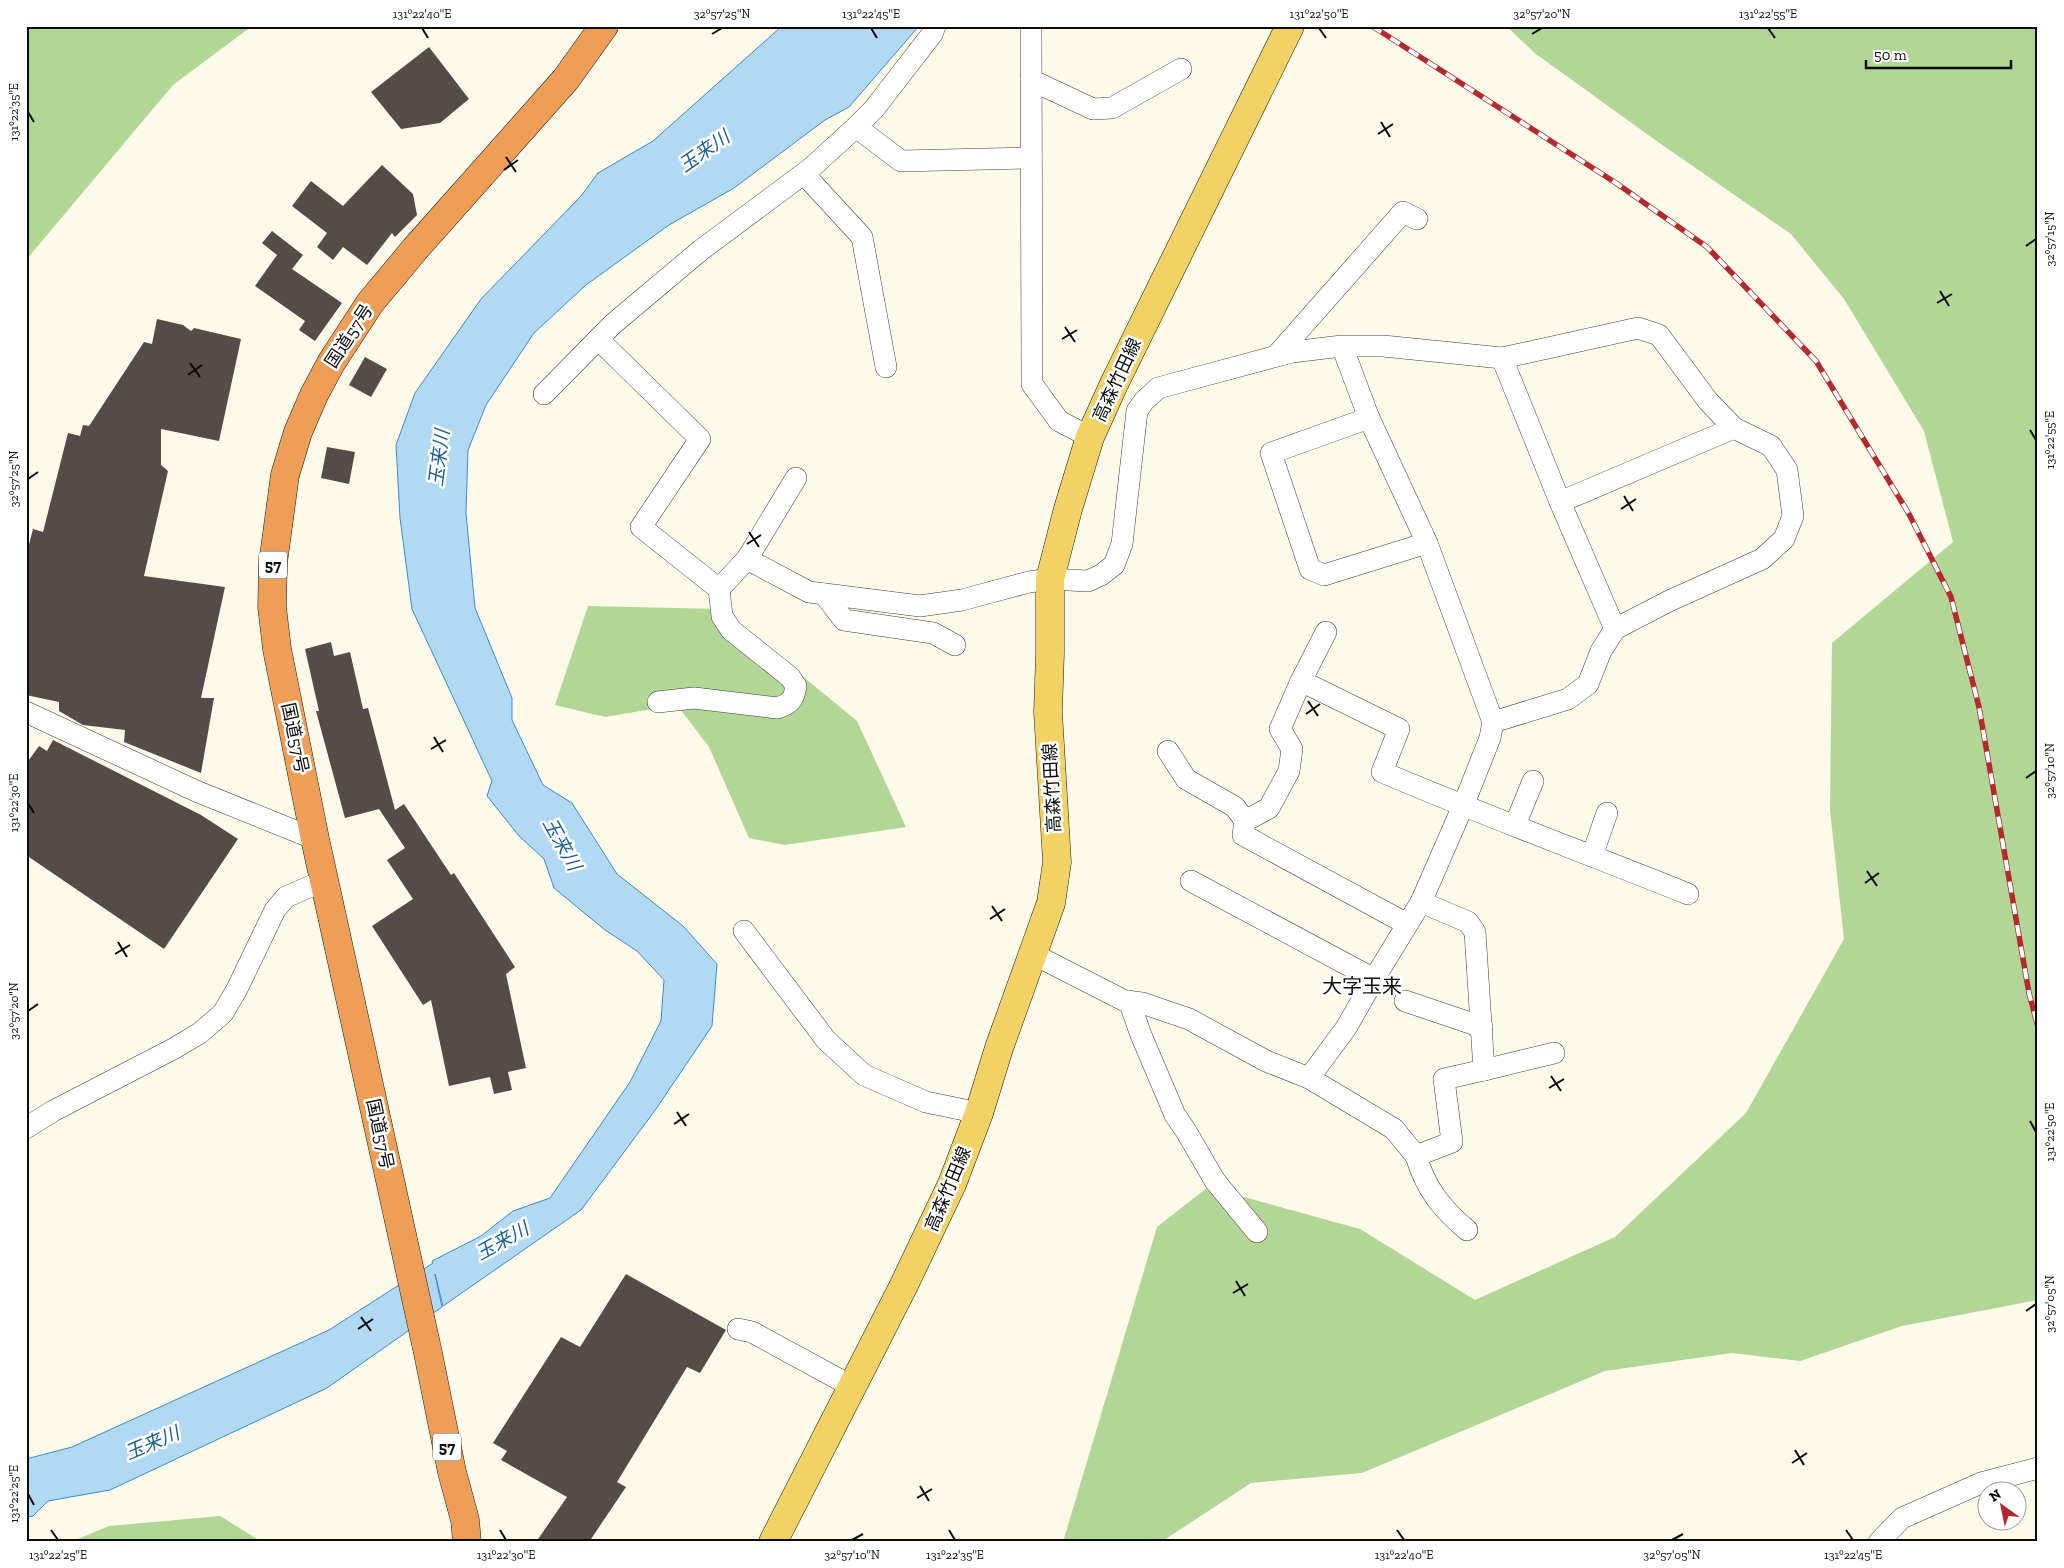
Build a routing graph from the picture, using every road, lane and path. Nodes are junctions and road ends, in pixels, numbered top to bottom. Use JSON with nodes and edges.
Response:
{"nodes":[{"id":1,"x":604,"y":26,"type":"edge"},
{"id":2,"x":936,"y":26,"type":"edge"},
{"id":3,"x":1030,"y":26,"type":"edge"},
{"id":4,"x":1290,"y":26,"type":"edge"},
{"id":5,"x":1182,"y":69,"type":"dead end"},
{"id":6,"x":1031,"y":80,"type":"junction"},
{"id":7,"x":856,"y":127,"type":"junction"},
{"id":8,"x":1031,"y":158,"type":"junction"},
{"id":9,"x":804,"y":174,"type":"junction"},
{"id":10,"x":1417,"y":219,"type":"dead end"},
{"id":11,"x":598,"y":339,"type":"junction"},
{"id":12,"x":1342,"y":346,"type":"junction"},
{"id":13,"x":1277,"y":355,"type":"junction"},
{"id":14,"x":1502,"y":358,"type":"junction"},
{"id":15,"x":886,"y":368,"type":"dead end"},
{"id":16,"x":544,"y":394,"type":"dead end"},
{"id":17,"x":1370,"y":418,"type":"junction"},
{"id":18,"x":1734,"y":428,"type":"junction"},
{"id":19,"x":1090,"y":437,"type":"junction"},
{"id":20,"x":796,"y":478,"type":"dead end"},
{"id":21,"x":1560,"y":502,"type":"junction"},
{"id":22,"x":1427,"y":543,"type":"junction"},
{"id":23,"x":747,"y":558,"type":"junction"},
{"id":24,"x":1050,"y":579,"type":"junction"},
{"id":25,"x":719,"y":589,"type":"junction"},
{"id":26,"x":824,"y":594,"type":"junction"},
{"id":27,"x":1615,"y":629,"type":"junction"},
{"id":28,"x":1326,"y":632,"type":"dead end"},
{"id":29,"x":955,"y":645,"type":"dead end"},
{"id":30,"x":1301,"y":682,"type":"junction"},
{"id":31,"x":658,"y":702,"type":"dead end"},
{"id":32,"x":26,"y":712,"type":"edge"},
{"id":33,"x":1493,"y":722,"type":"junction"},
{"id":34,"x":1168,"y":752,"type":"dead end"},
{"id":35,"x":1533,"y":781,"type":"dead end"},
{"id":36,"x":1463,"y":806,"type":"junction"},
{"id":37,"x":1607,"y":813,"type":"dead end"},
{"id":38,"x":1245,"y":821,"type":"junction"},
{"id":39,"x":1515,"y":825,"type":"junction"},
{"id":40,"x":316,"y":839,"type":"junction"},
{"id":41,"x":1592,"y":856,"type":"junction"},
{"id":42,"x":325,"y":880,"type":"junction"},
{"id":43,"x":1191,"y":881,"type":"dead end"},
{"id":44,"x":1688,"y":894,"type":"dead end"},
{"id":45,"x":1421,"y":902,"type":"junction"},
{"id":46,"x":1407,"y":924,"type":"junction"},
{"id":47,"x":744,"y":931,"type":"dead end"},
{"id":48,"x":1033,"y":954,"type":"junction"},
{"id":49,"x":1374,"y":979,"type":"junction"},
{"id":50,"x":1129,"y":1001,"type":"junction"},
{"id":51,"x":1405,"y":1001,"type":"dead end"},
{"id":52,"x":1482,"y":1027,"type":"junction"},
{"id":53,"x":1554,"y":1053,"type":"dead end"},
{"id":54,"x":1484,"y":1070,"type":"junction"},
{"id":55,"x":1309,"y":1078,"type":"junction"},
{"id":56,"x":979,"y":1114,"type":"junction"},
{"id":57,"x":26,"y":1128,"type":"edge"},
{"id":58,"x":1416,"y":1156,"type":"junction"},
{"id":59,"x":1467,"y":1230,"type":"dead end"},
{"id":60,"x":1257,"y":1232,"type":"dead end"},
{"id":61,"x":738,"y":1329,"type":"dead end"},
{"id":62,"x":853,"y":1387,"type":"junction"},
{"id":63,"x":2038,"y":1468,"type":"edge"},
{"id":64,"x":467,"y":1542,"type":"edge"},
{"id":65,"x":773,"y":1542,"type":"edge"},
{"id":66,"x":1879,"y":1542,"type":"edge"}],
"edges":[{"from":1,"to":40,"type":"highway","name":"国道57号","number":"57"},
{"from":2,"to":7,"type":"street"},
{"from":3,"to":6,"type":"street"},
{"from":4,"to":19,"type":"main road","name":"高森竹田線"},
{"from":5,"to":6,"type":"street"},
{"from":6,"to":8,"type":"street"},
{"from":7,"to":8,"type":"street"},
{"from":7,"to":9,"type":"street"},
{"from":8,"to":19,"type":"street"},
{"from":9,"to":11,"type":"street"},
{"from":9,"to":15,"type":"street"},
{"from":10,"to":13,"type":"street"},
{"from":11,"to":16,"type":"street"},
{"from":11,"to":25,"type":"street"},
{"from":12,"to":13,"type":"street"},
{"from":12,"to":14,"type":"street"},
{"from":12,"to":17,"type":"street"},
{"from":13,"to":24,"type":"street"},
{"from":14,"to":18,"type":"street"},
{"from":14,"to":21,"type":"street"},
{"from":17,"to":22,"type":"street"},
{"from":17,"to":22,"type":"street"},
{"from":18,"to":21,"type":"street"},
{"from":18,"to":27,"type":"street"},
{"from":19,"to":24,"type":"main road","name":"高森竹田線"},
{"from":20,"to":23,"type":"street"},
{"from":21,"to":27,"type":"street"},
{"from":22,"to":33,"type":"street"},
{"from":23,"to":25,"type":"street"},
{"from":23,"to":26,"type":"street"},
{"from":24,"to":26,"type":"street"},
{"from":24,"to":48,"type":"main road","name":"高森竹田線"},
{"from":25,"to":31,"type":"street"},
{"from":26,"to":29,"type":"street"},
{"from":27,"to":33,"type":"street"},
{"from":28,"to":30,"type":"street"},
{"from":30,"to":36,"type":"street"},
{"from":30,"to":38,"type":"street"},
{"from":32,"to":40,"type":"street"},
{"from":33,"to":36,"type":"street"},
{"from":34,"to":38,"type":"street"},
{"from":35,"to":39,"type":"street"},
{"from":36,"to":39,"type":"street"},
{"from":36,"to":45,"type":"street"},
{"from":37,"to":41,"type":"street"},
{"from":38,"to":46,"type":"street"},
{"from":39,"to":41,"type":"street"},
{"from":40,"to":42,"type":"highway","name":"国道57号","number":"57"},
{"from":41,"to":44,"type":"street"},
{"from":42,"to":57,"type":"street"},
{"from":42,"to":64,"type":"highway","name":"国道57号","number":"57"},
{"from":43,"to":49,"type":"street"},
{"from":45,"to":46,"type":"street"},
{"from":45,"to":52,"type":"street"},
{"from":46,"to":49,"type":"street"},
{"from":47,"to":56,"type":"street"},
{"from":48,"to":50,"type":"street"},
{"from":48,"to":56,"type":"main road","name":"高森竹田線"},
{"from":49,"to":55,"type":"street"},
{"from":50,"to":55,"type":"street"},
{"from":50,"to":60,"type":"street"},
{"from":51,"to":52,"type":"street"},
{"from":52,"to":54,"type":"street"},
{"from":53,"to":54,"type":"street"},
{"from":54,"to":58,"type":"street"},
{"from":55,"to":58,"type":"street"},
{"from":56,"to":62,"type":"main road","name":"高森竹田線"},
{"from":58,"to":59,"type":"street"},
{"from":61,"to":62,"type":"street"},
{"from":62,"to":65,"type":"main road","name":"高森竹田線"},
{"from":63,"to":66,"type":"street"}]}
